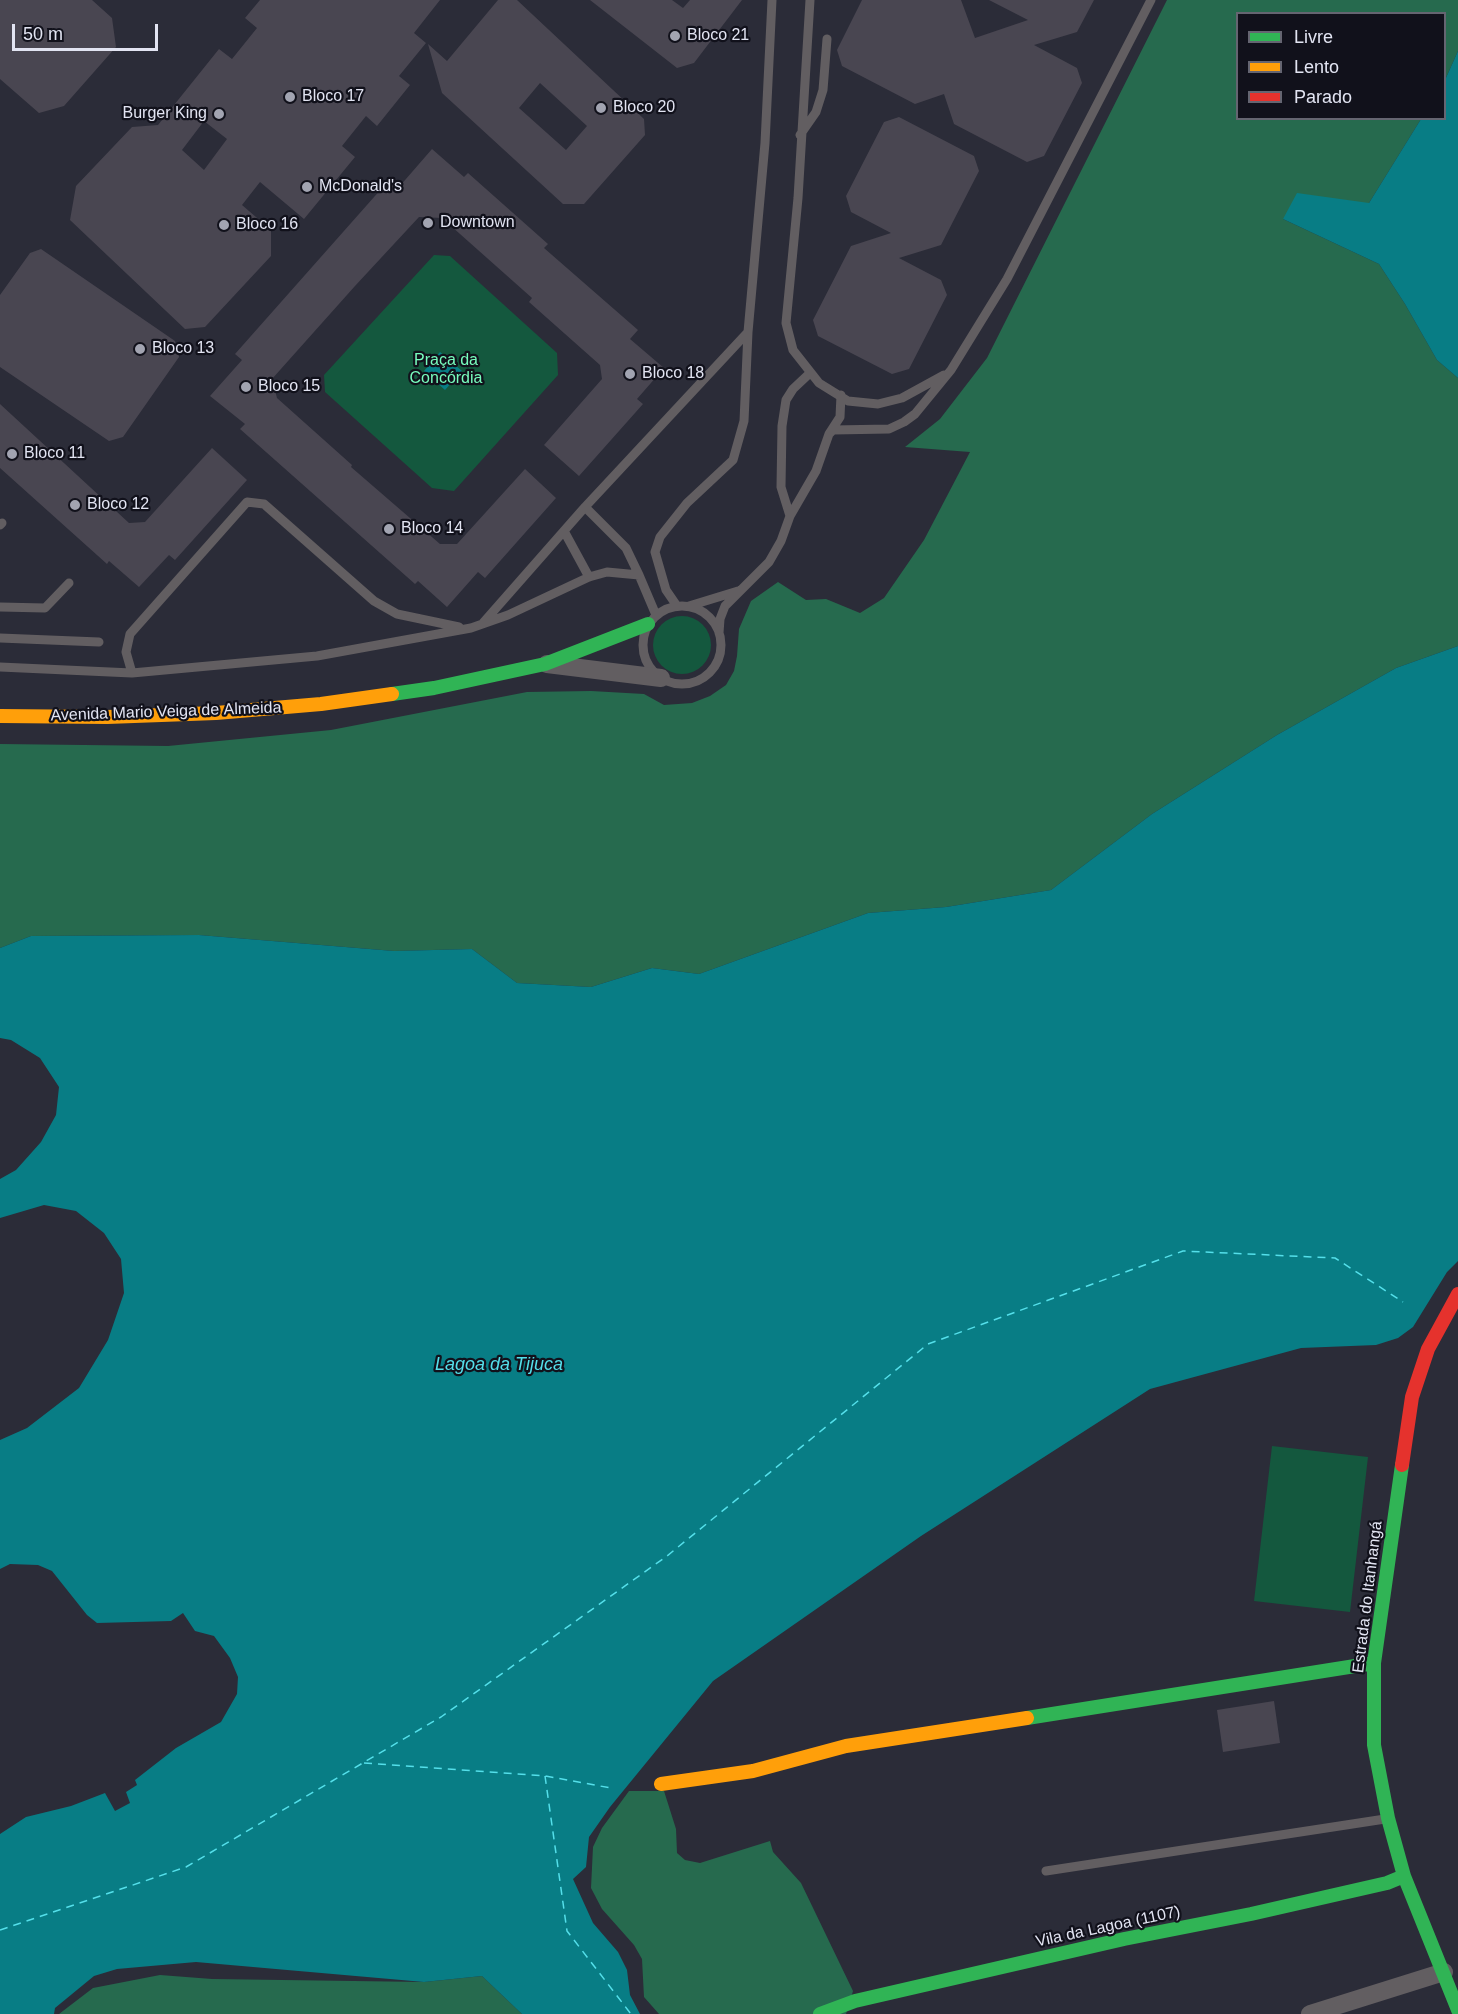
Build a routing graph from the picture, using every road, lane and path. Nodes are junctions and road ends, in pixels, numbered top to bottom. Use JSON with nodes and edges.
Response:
{"nodes":[{"id":1,"x":772,"y":0,"type":"edge"},
{"id":2,"x":810,"y":0,"type":"edge"},
{"id":3,"x":1151,"y":0,"type":"edge"},
{"id":4,"x":827,"y":39,"type":"dead end"},
{"id":5,"x":800,"y":135,"type":"junction"},
{"id":6,"x":748,"y":332,"type":"junction"},
{"id":7,"x":951,"y":370,"type":"junction"},
{"id":8,"x":810,"y":373,"type":"junction"},
{"id":9,"x":842,"y":395,"type":"junction"},
{"id":10,"x":829,"y":434,"type":"junction"},
{"id":11,"x":585,"y":507,"type":"junction"},
{"id":12,"x":790,"y":516,"type":"junction"},
{"id":13,"x":564,"y":531,"type":"junction"},
{"id":14,"x":639,"y":575,"type":"junction"},
{"id":15,"x":589,"y":577,"type":"junction"},
{"id":16,"x":69,"y":583,"type":"dead end"},
{"id":17,"x":738,"y":591,"type":"junction"},
{"id":18,"x":677,"y":606,"type":"junction"},
{"id":19,"x":689,"y":606,"type":"junction"},
{"id":20,"x":0,"y":607,"type":"edge"},
{"id":21,"x":652,"y":620,"type":"junction"},
{"id":22,"x":481,"y":624,"type":"junction"},
{"id":23,"x":464,"y":628,"type":"junction"},
{"id":24,"x":719,"y":633,"type":"junction"},
{"id":25,"x":0,"y":638,"type":"edge"},
{"id":26,"x":99,"y":642,"type":"dead end"},
{"id":27,"x":545,"y":664,"type":"junction"},
{"id":28,"x":0,"y":667,"type":"edge"},
{"id":29,"x":132,"y":673,"type":"junction"},
{"id":30,"x":661,"y":678,"type":"junction"},
{"id":31,"x":0,"y":716,"type":"edge"},
{"id":32,"x":1458,"y":1294,"type":"edge"},
{"id":33,"x":1374,"y":1663,"type":"junction"},
{"id":34,"x":661,"y":1784,"type":"dead end"},
{"id":35,"x":1388,"y":1818,"type":"junction"},
{"id":36,"x":1046,"y":1871,"type":"dead end"},
{"id":37,"x":1404,"y":1876,"type":"junction"},
{"id":38,"x":1444,"y":1972,"type":"junction"},
{"id":39,"x":1458,"y":2010,"type":"edge"},
{"id":40,"x":820,"y":2014,"type":"edge"},
{"id":41,"x":1310,"y":2014,"type":"edge"}],
"edges":[{"from":1,"to":6,"type":"lane"},
{"from":2,"to":5,"type":"lane"},
{"from":3,"to":7,"type":"lane"},
{"from":4,"to":5,"type":"lane"},
{"from":5,"to":8,"type":"lane"},
{"from":6,"to":11,"type":"lane"},
{"from":6,"to":18,"type":"lane"},
{"from":7,"to":9,"type":"lane"},
{"from":7,"to":10,"type":"lane"},
{"from":8,"to":9,"type":"lane"},
{"from":8,"to":12,"type":"lane"},
{"from":9,"to":10,"type":"lane"},
{"from":10,"to":12,"type":"lane"},
{"from":11,"to":13,"type":"lane"},
{"from":11,"to":14,"type":"lane"},
{"from":12,"to":17,"type":"lane"},
{"from":13,"to":15,"type":"lane"},
{"from":13,"to":22,"type":"lane"},
{"from":14,"to":15,"type":"lane"},
{"from":14,"to":21,"type":"lane"},
{"from":15,"to":22,"type":"lane"},
{"from":16,"to":20,"type":"lane"},
{"from":17,"to":19,"type":"lane"},
{"from":17,"to":24,"type":"lane"},
{"from":18,"to":19,"type":"lane"},
{"from":18,"to":21,"type":"lane"},
{"from":19,"to":24,"type":"lane"},
{"from":21,"to":27,"type":"street","name":"Avenida Mario Veiga de Almeida"},
{"from":21,"to":30,"type":"lane"},
{"from":22,"to":23,"type":"lane"},
{"from":23,"to":29,"type":"lane"},
{"from":23,"to":29,"type":"lane"},
{"from":24,"to":30,"type":"lane"},
{"from":25,"to":26,"type":"lane"},
{"from":27,"to":30,"type":"street","name":"Avenida Mario Veiga de Almeida"},
{"from":27,"to":31,"type":"street","name":"Avenida Mario Veiga de Almeida"},
{"from":28,"to":29,"type":"lane"},
{"from":32,"to":33,"type":"street","name":"Estrada do Itanhangá"},
{"from":33,"to":34,"type":"street"},
{"from":33,"to":35,"type":"street","name":"Estrada do Itanhangá"},
{"from":35,"to":36,"type":"lane"},
{"from":35,"to":37,"type":"street","name":"Estrada do Itanhangá"},
{"from":37,"to":38,"type":"street","name":"Estrada do Itanhangá"},
{"from":37,"to":40,"type":"street","name":"Vila da Lagoa (1107)"},
{"from":38,"to":39,"type":"street","name":"Estrada do Itanhangá"},
{"from":38,"to":41,"type":"street"}]}
